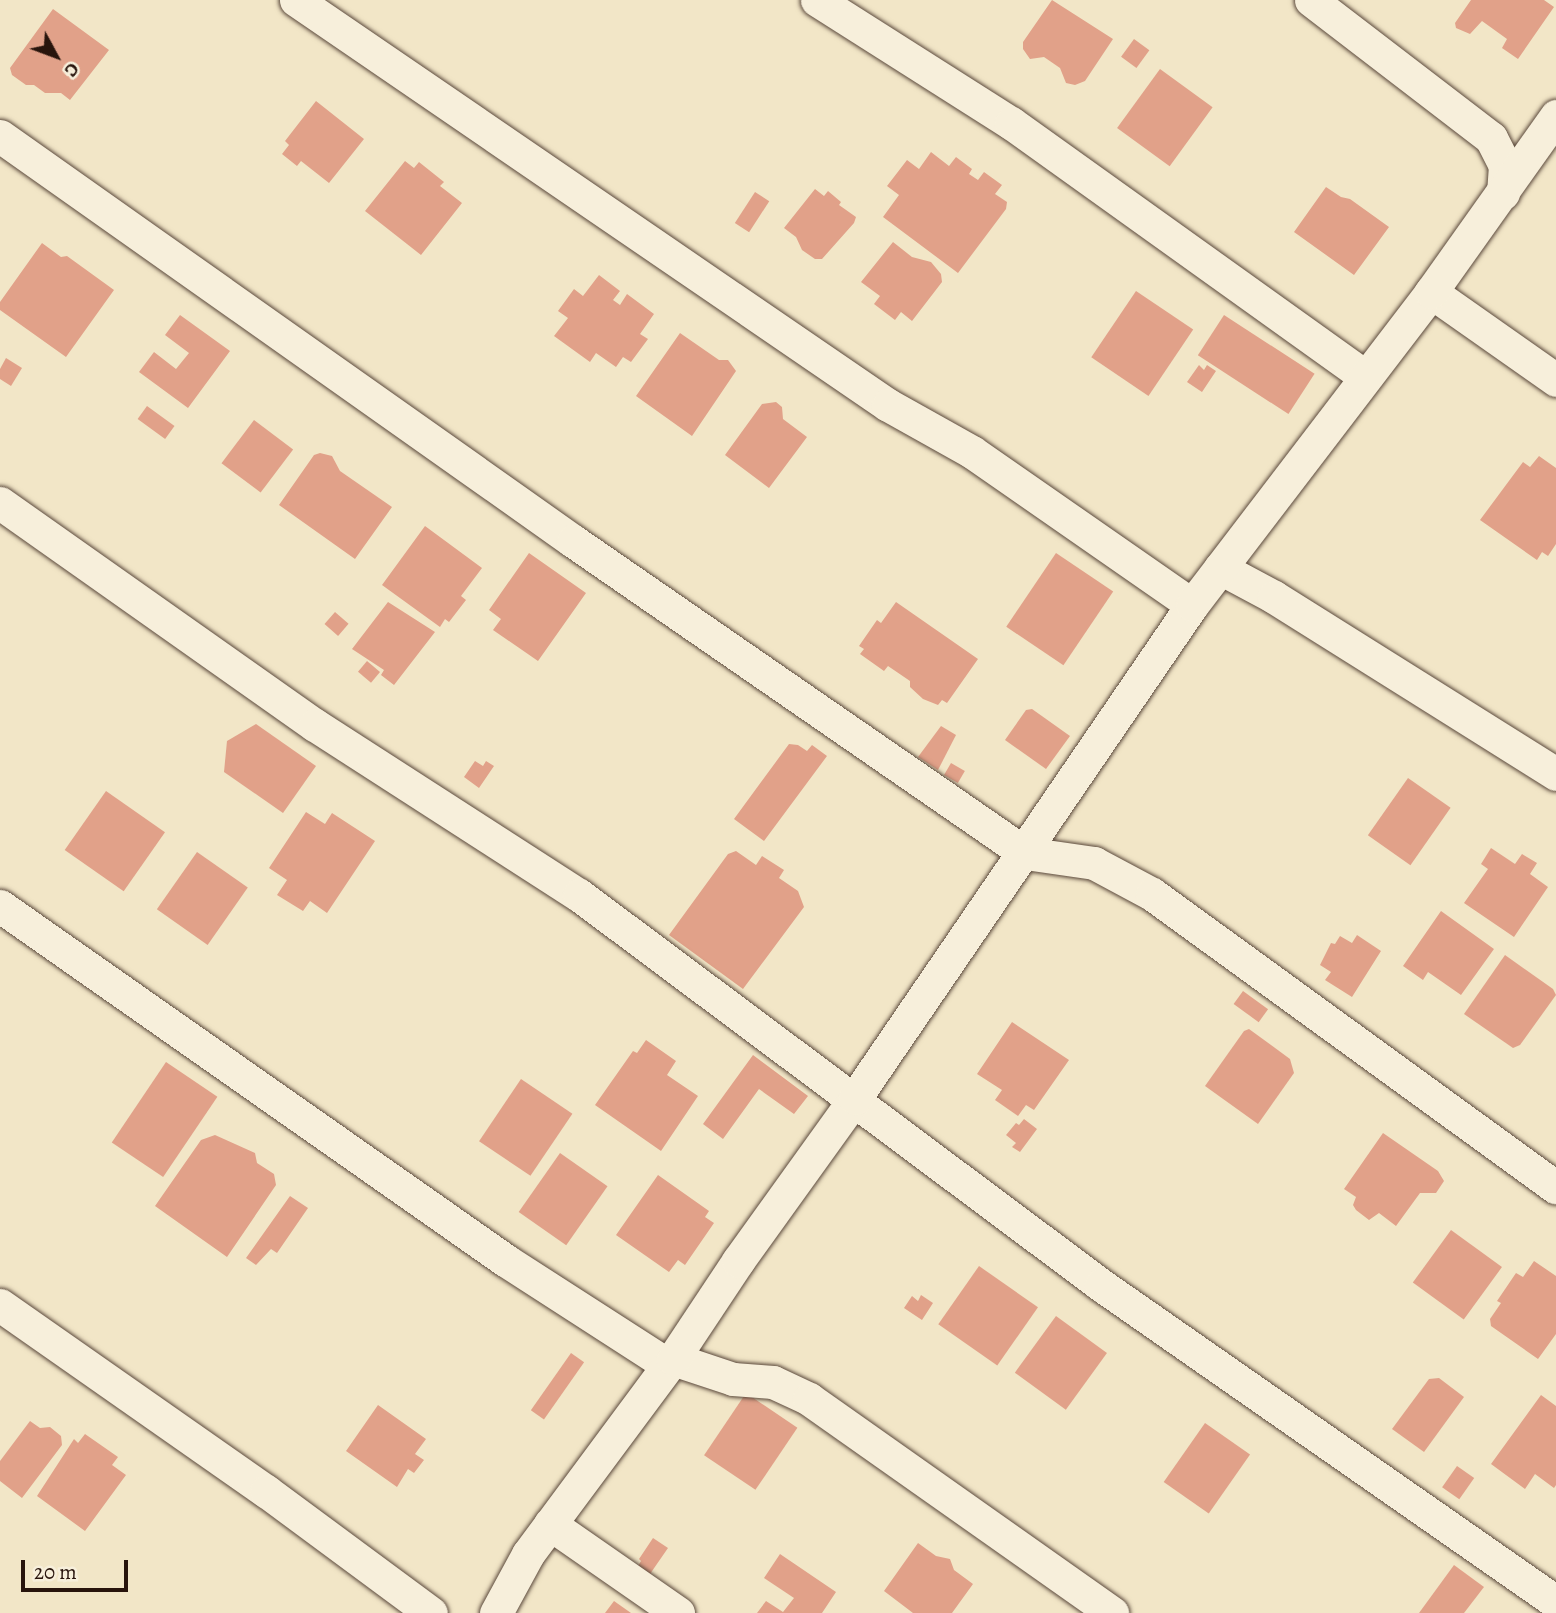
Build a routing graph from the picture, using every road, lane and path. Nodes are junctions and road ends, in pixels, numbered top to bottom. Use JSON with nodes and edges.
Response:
{"nodes":[{"id":1,"x":296,"y":0,"type":"edge"},
{"id":2,"x":817,"y":0,"type":"edge"},
{"id":3,"x":1311,"y":0,"type":"edge"},
{"id":4,"x":1556,"y":116,"type":"edge"},
{"id":5,"x":0,"y":136,"type":"edge"},
{"id":6,"x":1503,"y":193,"type":"junction"},
{"id":7,"x":1431,"y":292,"type":"junction"},
{"id":8,"x":1364,"y":376,"type":"junction"},
{"id":9,"x":1556,"y":380,"type":"edge"},
{"id":10,"x":0,"y":503,"type":"edge"},
{"id":11,"x":1220,"y":568,"type":"junction"},
{"id":12,"x":1192,"y":606,"type":"junction"},
{"id":13,"x":1556,"y":775,"type":"edge"},
{"id":14,"x":1025,"y":853,"type":"junction"},
{"id":15,"x":0,"y":906,"type":"edge"},
{"id":16,"x":855,"y":1098,"type":"junction"},
{"id":17,"x":1556,"y":1187,"type":"edge"},
{"id":18,"x":0,"y":1305,"type":"edge"},
{"id":19,"x":670,"y":1362,"type":"junction"},
{"id":20,"x":550,"y":1524,"type":"junction"},
{"id":21,"x":1556,"y":1602,"type":"edge"},
{"id":22,"x":431,"y":1613,"type":"edge"},
{"id":23,"x":496,"y":1613,"type":"edge"},
{"id":24,"x":678,"y":1613,"type":"edge"},
{"id":25,"x":1112,"y":1613,"type":"edge"}],
"edges":[{"from":1,"to":12,"type":"street"},
{"from":2,"to":8,"type":"street"},
{"from":3,"to":6,"type":"street"},
{"from":4,"to":6,"type":"street"},
{"from":5,"to":14,"type":"street"},
{"from":6,"to":7,"type":"street"},
{"from":7,"to":8,"type":"street"},
{"from":7,"to":9,"type":"street"},
{"from":8,"to":11,"type":"street"},
{"from":10,"to":16,"type":"street"},
{"from":11,"to":12,"type":"street"},
{"from":11,"to":13,"type":"street"},
{"from":12,"to":14,"type":"street"},
{"from":14,"to":16,"type":"street"},
{"from":14,"to":17,"type":"street"},
{"from":15,"to":19,"type":"street"},
{"from":16,"to":19,"type":"street"},
{"from":16,"to":21,"type":"street"},
{"from":18,"to":22,"type":"street"},
{"from":19,"to":20,"type":"street"},
{"from":19,"to":25,"type":"street"},
{"from":20,"to":23,"type":"street"},
{"from":20,"to":24,"type":"street"}]}
